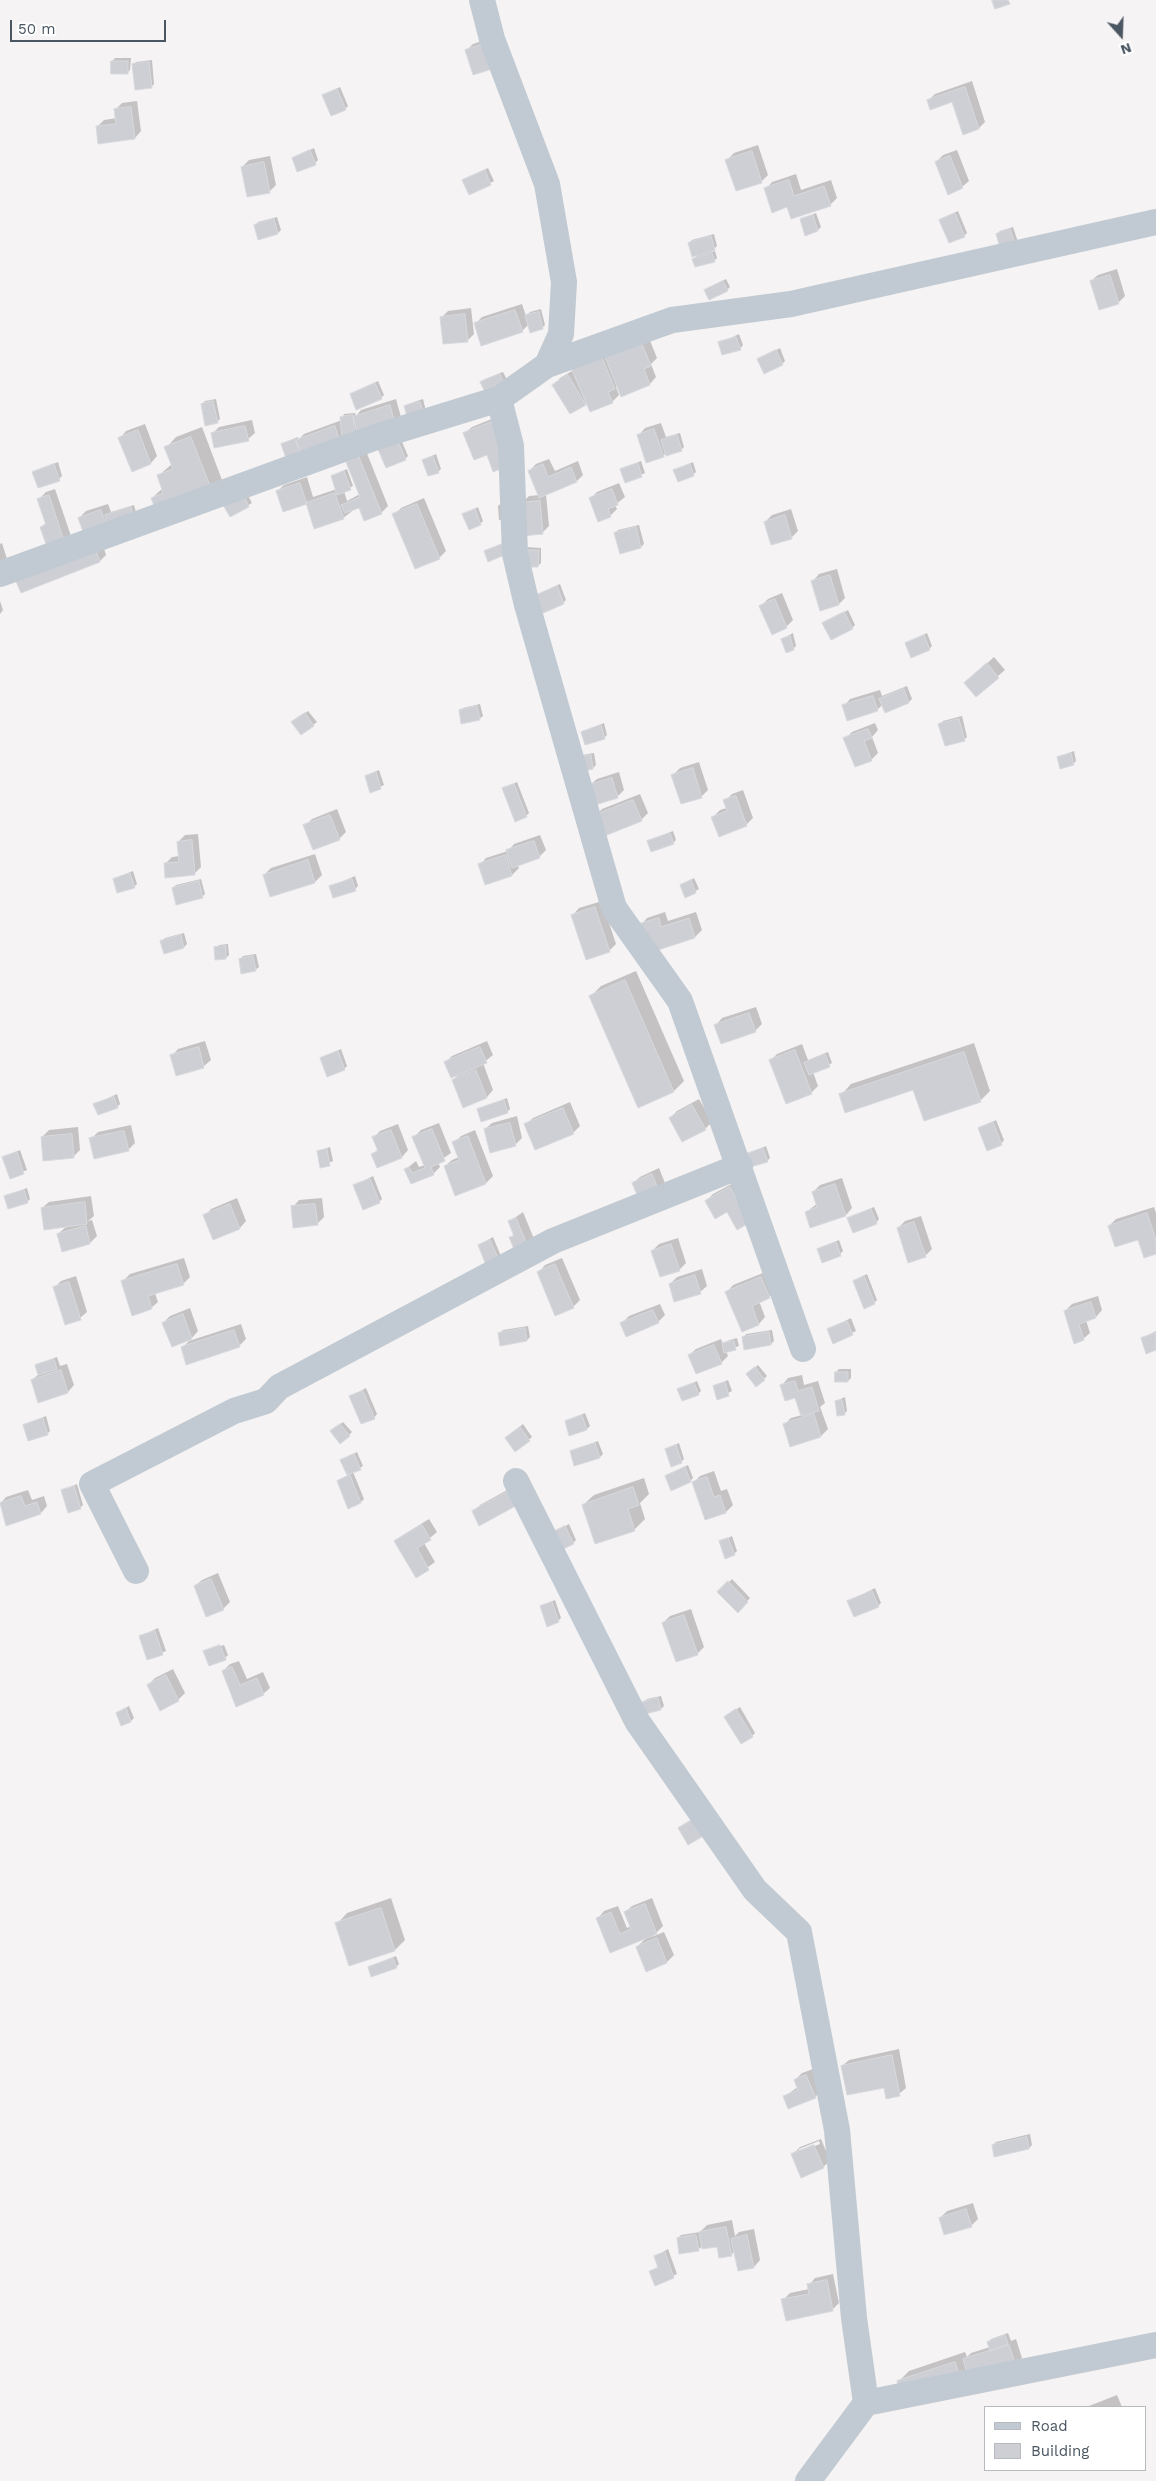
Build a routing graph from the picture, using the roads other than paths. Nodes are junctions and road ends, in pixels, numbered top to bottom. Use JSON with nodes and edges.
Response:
{"nodes":[{"id":1,"x":482,"y":0,"type":"edge"},
{"id":2,"x":1156,"y":222,"type":"edge"},
{"id":3,"x":547,"y":365,"type":"junction"},
{"id":4,"x":499,"y":399,"type":"junction"},
{"id":5,"x":0,"y":574,"type":"edge"},
{"id":6,"x":740,"y":1166,"type":"junction"},
{"id":7,"x":803,"y":1349,"type":"dead end"},
{"id":8,"x":516,"y":1481,"type":"dead end"},
{"id":9,"x":136,"y":1571,"type":"dead end"},
{"id":10,"x":1156,"y":2345,"type":"edge"},
{"id":11,"x":866,"y":2403,"type":"junction"},
{"id":12,"x":808,"y":2481,"type":"edge"}],
"edges":[{"from":1,"to":3,"type":"street"},
{"from":2,"to":3,"type":"street"},
{"from":3,"to":4,"type":"street"},
{"from":4,"to":5,"type":"street"},
{"from":4,"to":6,"type":"street"},
{"from":6,"to":7,"type":"street"},
{"from":6,"to":9,"type":"street"},
{"from":8,"to":11,"type":"street"},
{"from":10,"to":11,"type":"street"},
{"from":11,"to":12,"type":"street"}]}
